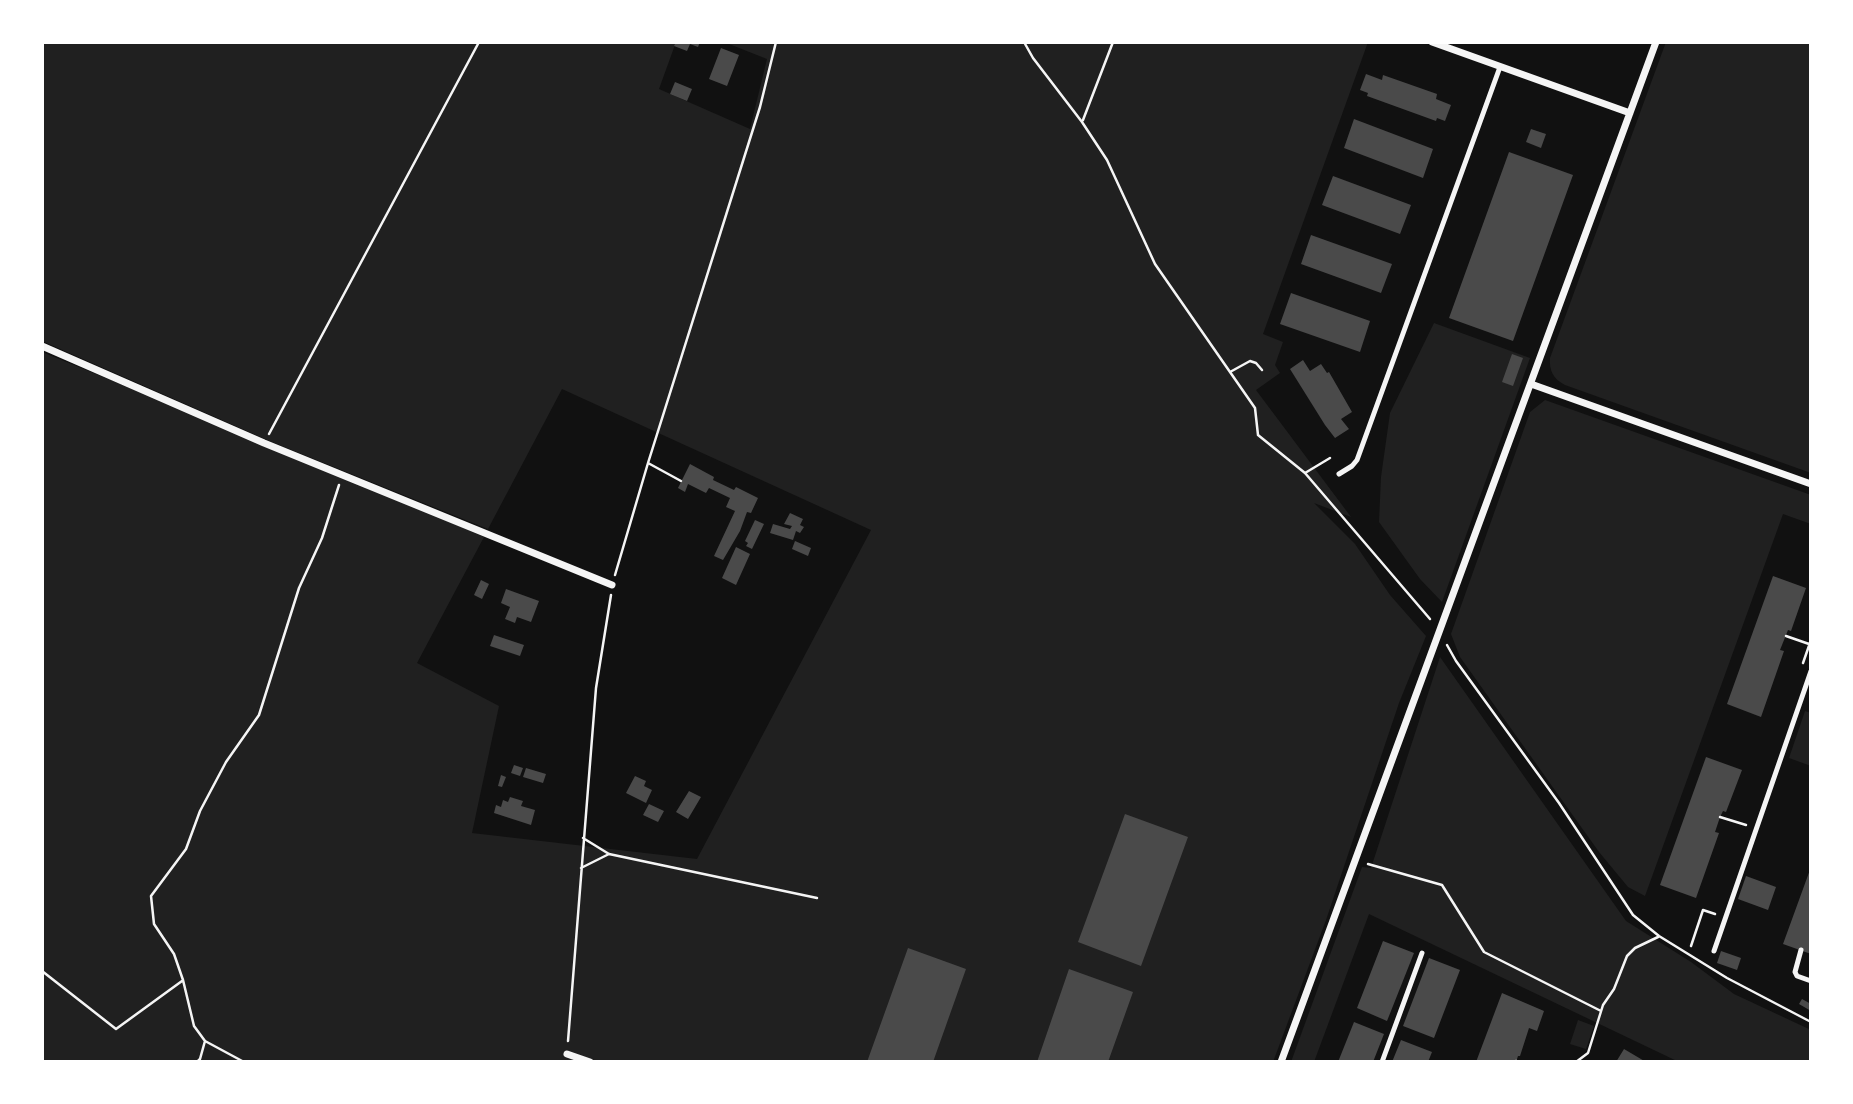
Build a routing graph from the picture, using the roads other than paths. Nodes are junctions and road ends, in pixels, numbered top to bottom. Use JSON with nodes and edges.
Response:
{"nodes":[{"id":1,"x":1432,"y":42,"type":"edge"},
{"id":2,"x":1656,"y":42,"type":"edge"},
{"id":3,"x":1500,"y":67,"type":"junction"},
{"id":4,"x":1630,"y":113,"type":"junction"},
{"id":5,"x":42,"y":346,"type":"edge"},
{"id":6,"x":1531,"y":384,"type":"junction"},
{"id":7,"x":1339,"y":474,"type":"dead end"},
{"id":8,"x":1811,"y":484,"type":"edge"},
{"id":9,"x":612,"y":584,"type":"road end"},
{"id":10,"x":1811,"y":671,"type":"edge"},
{"id":11,"x":1801,"y":950,"type":"dead end"},
{"id":12,"x":1714,"y":951,"type":"dead end"},
{"id":13,"x":1422,"y":953,"type":"dead end"},
{"id":14,"x":1811,"y":981,"type":"edge"},
{"id":15,"x":566,"y":1054,"type":"road end"},
{"id":16,"x":590,"y":1062,"type":"edge"},
{"id":17,"x":1281,"y":1062,"type":"edge"},
{"id":18,"x":1382,"y":1062,"type":"edge"}],
"edges":[{"from":1,"to":3,"type":"street"},
{"from":2,"to":4,"type":"street"},
{"from":3,"to":4,"type":"street"},
{"from":3,"to":7,"type":"lane"},
{"from":4,"to":6,"type":"street"},
{"from":5,"to":9,"type":"street"},
{"from":6,"to":8,"type":"street"},
{"from":6,"to":17,"type":"street"},
{"from":10,"to":12,"type":"lane"},
{"from":11,"to":14,"type":"lane"},
{"from":13,"to":18,"type":"lane"},
{"from":15,"to":16,"type":"street"}]}
